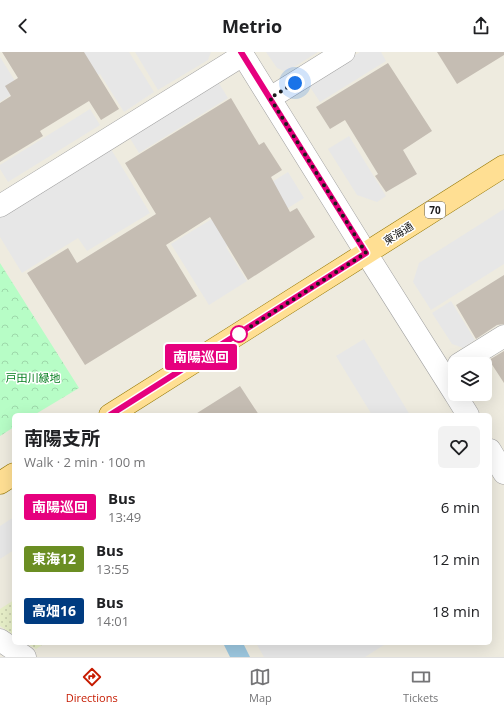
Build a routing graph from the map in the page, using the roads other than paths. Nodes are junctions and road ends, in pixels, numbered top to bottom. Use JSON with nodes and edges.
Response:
{"nodes":[{"id":1,"x":344,"y":52,"type":"edge"},
{"id":2,"x":242,"y":54,"type":"edge"},
{"id":3,"x":270,"y":98,"type":"junction"},
{"id":4,"x":504,"y":166,"type":"edge"},
{"id":5,"x":0,"y":206,"type":"edge"},
{"id":6,"x":366,"y":253,"type":"junction"},
{"id":7,"x":504,"y":336,"type":"edge"},
{"id":8,"x":470,"y":357,"type":"edge"},
{"id":9,"x":448,"y":363,"type":"edge"},
{"id":10,"x":459,"y":401,"type":"edge"},
{"id":11,"x":113,"y":413,"type":"edge"},
{"id":12,"x":467,"y":413,"type":"edge"},
{"id":13,"x":492,"y":453,"type":"edge"},
{"id":14,"x":504,"y":473,"type":"edge"},
{"id":15,"x":12,"y":475,"type":"edge"},
{"id":16,"x":0,"y":483,"type":"edge"},
{"id":17,"x":0,"y":640,"type":"edge"},
{"id":18,"x":25,"y":657,"type":"edge"}],
"edges":[{"from":1,"to":3,"type":"street"},
{"from":2,"to":3,"type":"street"},
{"from":2,"to":5,"type":"street"},
{"from":3,"to":6,"type":"street"},
{"from":4,"to":6,"type":"main road","name":"東海通","number":"70"},
{"from":6,"to":9,"type":"street"},
{"from":6,"to":11,"type":"main road","name":"東海通","number":"70"},
{"from":7,"to":8,"type":"street"},
{"from":10,"to":12,"type":"street"},
{"from":13,"to":14,"type":"street"},
{"from":15,"to":16,"type":"main road"},
{"from":17,"to":18,"type":"street"}]}
